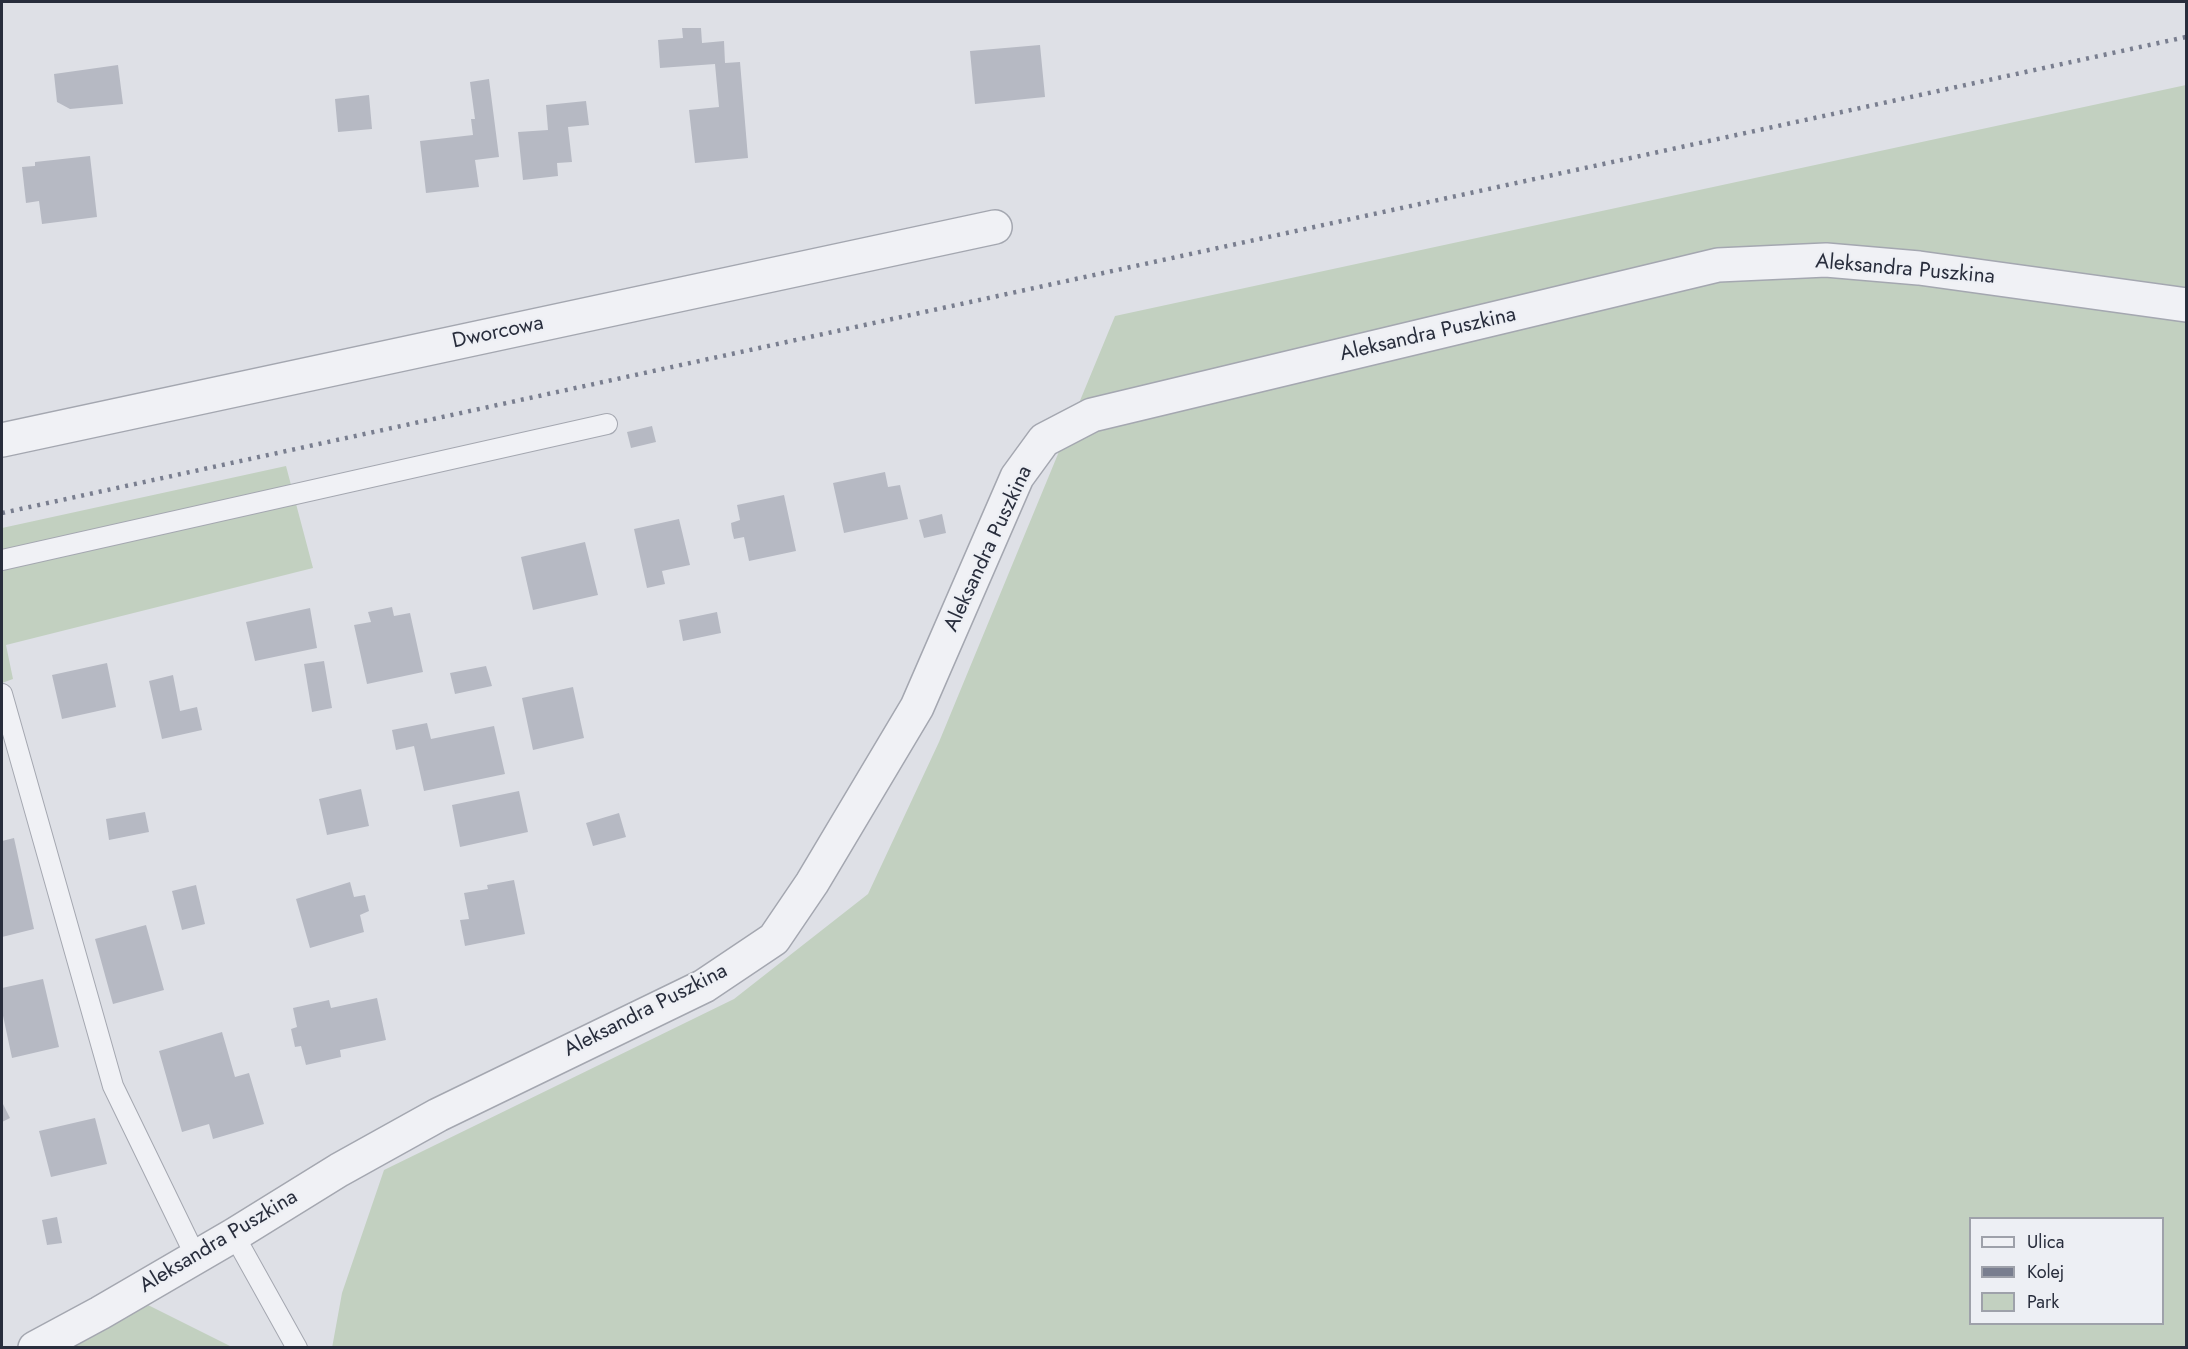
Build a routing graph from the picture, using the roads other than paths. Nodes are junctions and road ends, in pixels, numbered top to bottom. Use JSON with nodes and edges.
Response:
{"nodes":[{"id":1,"x":995,"y":227,"type":"dead end"},
{"id":2,"x":2187,"y":305,"type":"edge"},
{"id":3,"x":607,"y":424,"type":"dead end"},
{"id":4,"x":2,"y":440,"type":"edge"},
{"id":5,"x":2,"y":561,"type":"edge"},
{"id":6,"x":2,"y":694,"type":"edge"},
{"id":7,"x":234,"y":1235,"type":"junction"},
{"id":8,"x":196,"y":1257,"type":"junction"},
{"id":9,"x":35,"y":1347,"type":"edge"},
{"id":10,"x":297,"y":1347,"type":"edge"}],
"edges":[{"from":1,"to":4,"type":"street","name":"Dworcowa"},
{"from":2,"to":7,"type":"street","name":"Aleksandra Puszkina"},
{"from":3,"to":5,"type":"lane"},
{"from":6,"to":8,"type":"lane"},
{"from":7,"to":8,"type":"street","name":"Aleksandra Puszkina"},
{"from":7,"to":10,"type":"lane"},
{"from":8,"to":9,"type":"street","name":"Aleksandra Puszkina"}]}
